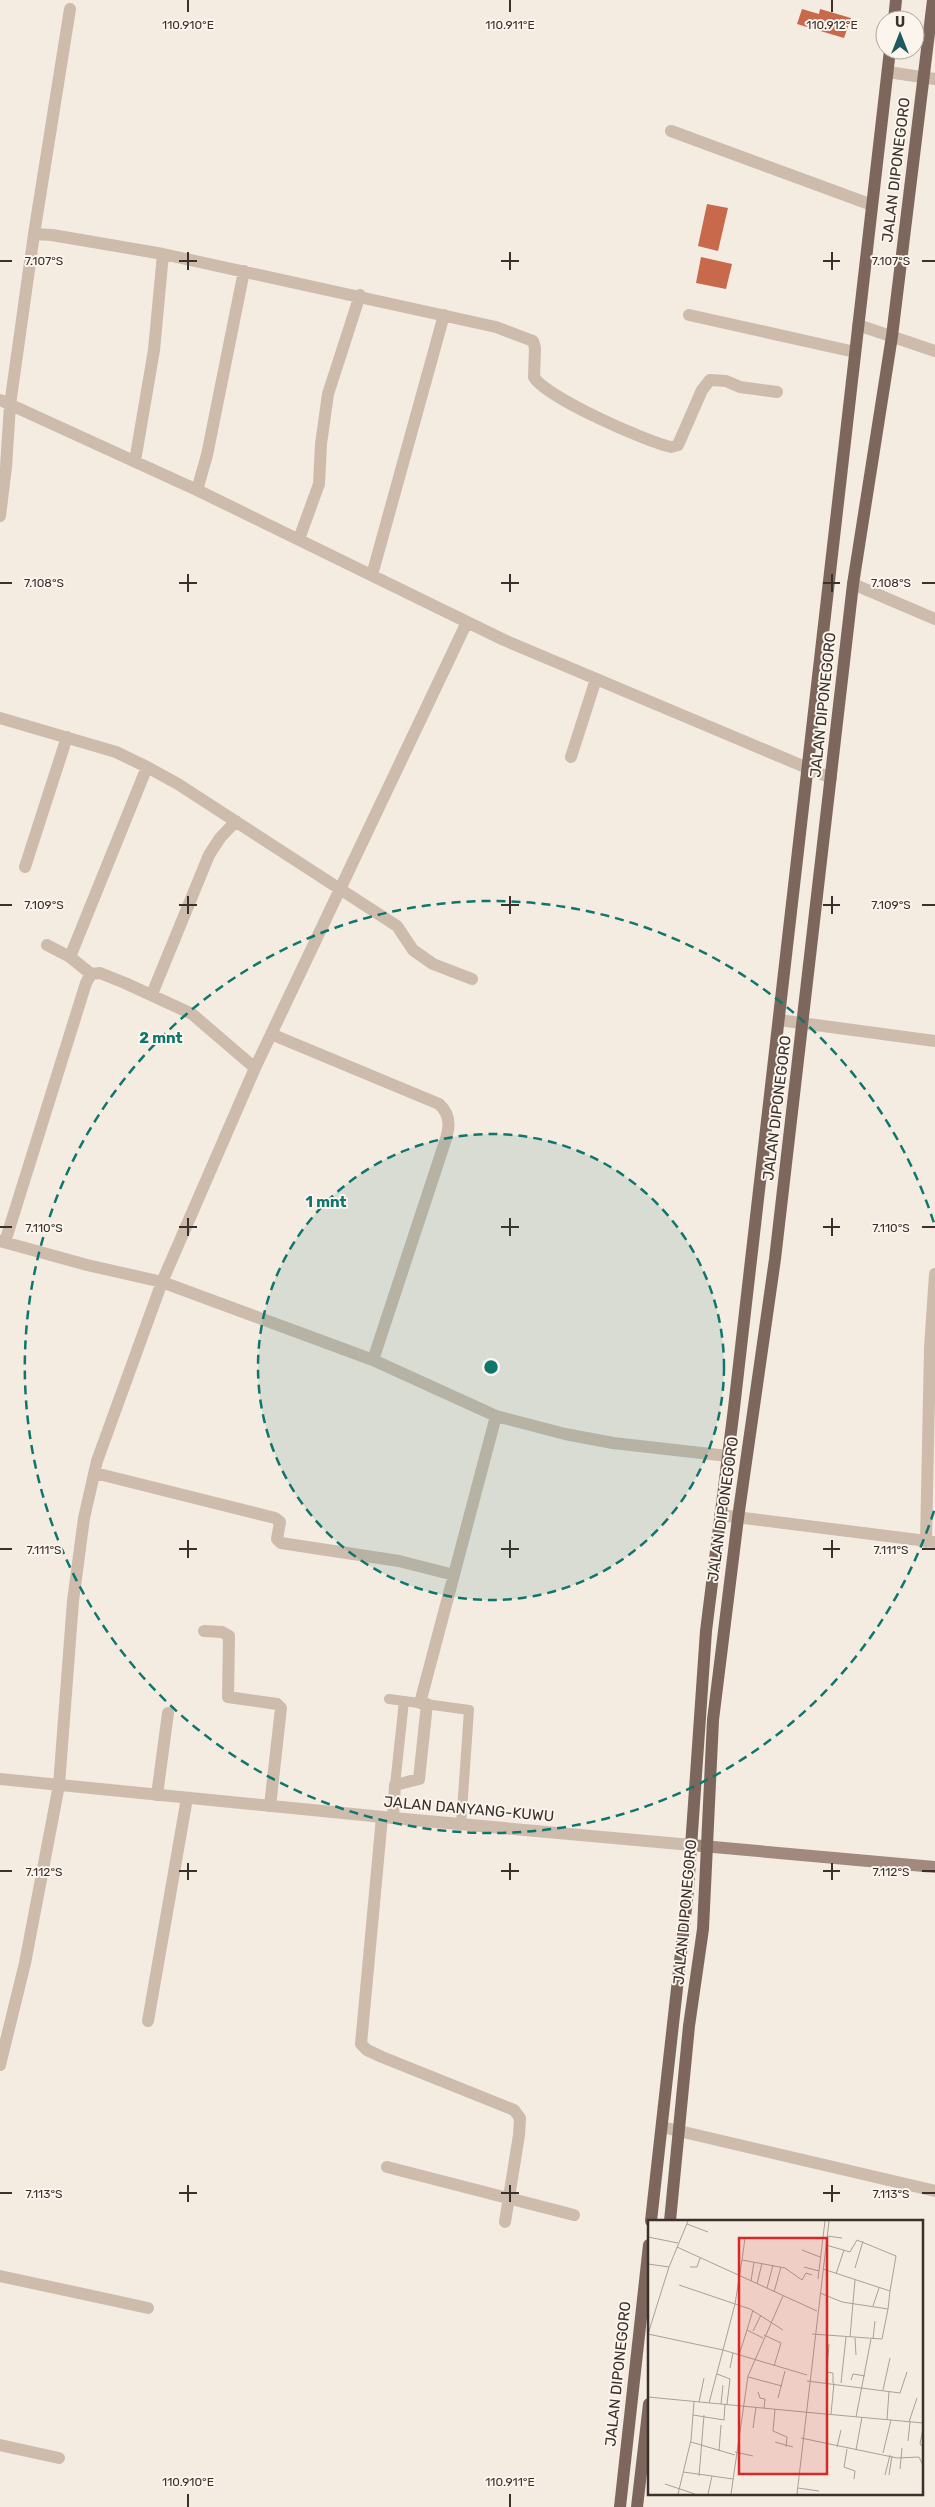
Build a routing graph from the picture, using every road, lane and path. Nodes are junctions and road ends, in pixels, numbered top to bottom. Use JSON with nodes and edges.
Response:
{"nodes":[{"id":1,"x":933,"y":0,"type":"edge"},
{"id":2,"x":70,"y":9,"type":"dead end"},
{"id":3,"x":889,"y":60,"type":"edge"},
{"id":4,"x":888,"y":72,"type":"junction"},
{"id":5,"x":930,"y":78,"type":"edge"},
{"id":6,"x":671,"y":131,"type":"dead end"},
{"id":7,"x":872,"y":205,"type":"junction"},
{"id":8,"x":34,"y":234,"type":"junction"},
{"id":9,"x":163,"y":254,"type":"junction"},
{"id":10,"x":244,"y":271,"type":"junction"},
{"id":11,"x":360,"y":295,"type":"junction"},
{"id":12,"x":444,"y":315,"type":"junction"},
{"id":13,"x":689,"y":315,"type":"dead end"},
{"id":14,"x":858,"y":325,"type":"junction"},
{"id":15,"x":892,"y":336,"type":"junction"},
{"id":16,"x":935,"y":350,"type":"edge"},
{"id":17,"x":855,"y":352,"type":"junction"},
{"id":18,"x":777,"y":392,"type":"dead end"},
{"id":19,"x":5,"y":402,"type":"edge"},
{"id":20,"x":135,"y":461,"type":"junction"},
{"id":21,"x":196,"y":490,"type":"junction"},
{"id":22,"x":0,"y":516,"type":"edge"},
{"id":23,"x":300,"y":539,"type":"junction"},
{"id":24,"x":372,"y":575,"type":"junction"},
{"id":25,"x":852,"y":584,"type":"junction"},
{"id":26,"x":935,"y":619,"type":"edge"},
{"id":27,"x":467,"y":622,"type":"junction"},
{"id":28,"x":596,"y":679,"type":"junction"},
{"id":29,"x":0,"y":718,"type":"edge"},
{"id":30,"x":67,"y":737,"type":"junction"},
{"id":31,"x":571,"y":757,"type":"dead end"},
{"id":32,"x":147,"y":767,"type":"junction"},
{"id":33,"x":806,"y":768,"type":"junction"},
{"id":34,"x":831,"y":778,"type":"junction"},
{"id":35,"x":236,"y":821,"type":"junction"},
{"id":36,"x":25,"y":867,"type":"dead end"},
{"id":37,"x":342,"y":889,"type":"junction"},
{"id":38,"x":47,"y":945,"type":"dead end"},
{"id":39,"x":70,"y":957,"type":"junction"},
{"id":40,"x":91,"y":974,"type":"junction"},
{"id":41,"x":472,"y":979,"type":"dead end"},
{"id":42,"x":152,"y":994,"type":"junction"},
{"id":43,"x":779,"y":1020,"type":"junction"},
{"id":44,"x":803,"y":1023,"type":"junction"},
{"id":45,"x":271,"y":1034,"type":"junction"},
{"id":46,"x":935,"y":1041,"type":"edge"},
{"id":47,"x":255,"y":1068,"type":"junction"},
{"id":48,"x":2,"y":1241,"type":"edge"},
{"id":49,"x":935,"y":1274,"type":"edge"},
{"id":50,"x":162,"y":1282,"type":"junction"},
{"id":51,"x":374,"y":1360,"type":"junction"},
{"id":52,"x":496,"y":1416,"type":"junction"},
{"id":53,"x":932,"y":1423,"type":"edge"},
{"id":54,"x":728,"y":1456,"type":"junction"},
{"id":55,"x":94,"y":1473,"type":"junction"},
{"id":56,"x":720,"y":1515,"type":"junction"},
{"id":57,"x":738,"y":1518,"type":"junction"},
{"id":58,"x":930,"y":1542,"type":"edge"},
{"id":59,"x":454,"y":1575,"type":"junction"},
{"id":60,"x":204,"y":1631,"type":"dead end"},
{"id":61,"x":389,"y":1699,"type":"dead end"},
{"id":62,"x":404,"y":1701,"type":"junction"},
{"id":63,"x":424,"y":1704,"type":"junction"},
{"id":64,"x":168,"y":1712,"type":"dead end"},
{"id":65,"x":0,"y":1778,"type":"edge"},
{"id":66,"x":59,"y":1785,"type":"junction"},
{"id":67,"x":395,"y":1785,"type":"junction"},
{"id":68,"x":157,"y":1795,"type":"junction"},
{"id":69,"x":187,"y":1798,"type":"junction"},
{"id":70,"x":270,"y":1806,"type":"junction"},
{"id":71,"x":387,"y":1818,"type":"junction"},
{"id":72,"x":461,"y":1825,"type":"junction"},
{"id":73,"x":691,"y":1845,"type":"junction"},
{"id":74,"x":708,"y":1845,"type":"junction"},
{"id":75,"x":935,"y":1867,"type":"edge"},
{"id":76,"x":148,"y":2021,"type":"dead end"},
{"id":77,"x":0,"y":2064,"type":"edge"},
{"id":78,"x":662,"y":2127,"type":"junction"},
{"id":79,"x":679,"y":2131,"type":"junction"},
{"id":80,"x":387,"y":2167,"type":"dead end"},
{"id":81,"x":935,"y":2191,"type":"edge"},
{"id":82,"x":509,"y":2198,"type":"junction"},
{"id":83,"x":574,"y":2215,"type":"dead end"},
{"id":84,"x":651,"y":2220,"type":"edge"},
{"id":85,"x":670,"y":2220,"type":"edge"},
{"id":86,"x":505,"y":2222,"type":"dead end"},
{"id":87,"x":648,"y":2254,"type":"edge"},
{"id":88,"x":0,"y":2276,"type":"edge"},
{"id":89,"x":148,"y":2308,"type":"dead end"},
{"id":90,"x":648,"y":2413,"type":"edge"},
{"id":91,"x":0,"y":2445,"type":"edge"},
{"id":92,"x":59,"y":2458,"type":"dead end"},
{"id":93,"x":620,"y":2507,"type":"edge"},
{"id":94,"x":637,"y":2507,"type":"edge"}],
"edges":[{"from":1,"to":5,"type":"main road","name":"JALAN DIPONEGORO"},
{"from":2,"to":8,"type":"street"},
{"from":3,"to":4,"type":"main road","name":"JALAN DIPONEGORO"},
{"from":4,"to":5,"type":"street"},
{"from":4,"to":7,"type":"main road","name":"JALAN DIPONEGORO"},
{"from":5,"to":15,"type":"main road","name":"JALAN DIPONEGORO"},
{"from":6,"to":7,"type":"street"},
{"from":7,"to":14,"type":"main road","name":"JALAN DIPONEGORO"},
{"from":8,"to":9,"type":"street"},
{"from":8,"to":19,"type":"street"},
{"from":9,"to":10,"type":"street"},
{"from":9,"to":20,"type":"street"},
{"from":10,"to":11,"type":"street"},
{"from":10,"to":21,"type":"street"},
{"from":11,"to":12,"type":"street"},
{"from":11,"to":23,"type":"street"},
{"from":12,"to":18,"type":"street"},
{"from":12,"to":24,"type":"street"},
{"from":13,"to":17,"type":"street"},
{"from":14,"to":15,"type":"street"},
{"from":14,"to":17,"type":"main road","name":"JALAN DIPONEGORO"},
{"from":15,"to":16,"type":"street"},
{"from":15,"to":25,"type":"main road","name":"JALAN DIPONEGORO"},
{"from":17,"to":33,"type":"main road","name":"JALAN DIPONEGORO"},
{"from":19,"to":20,"type":"street"},
{"from":19,"to":22,"type":"street"},
{"from":20,"to":21,"type":"street"},
{"from":21,"to":23,"type":"street"},
{"from":23,"to":24,"type":"street"},
{"from":24,"to":27,"type":"street"},
{"from":25,"to":26,"type":"street"},
{"from":25,"to":34,"type":"main road","name":"JALAN DIPONEGORO"},
{"from":27,"to":28,"type":"street"},
{"from":27,"to":37,"type":"street"},
{"from":28,"to":31,"type":"street"},
{"from":28,"to":33,"type":"street"},
{"from":29,"to":30,"type":"street"},
{"from":30,"to":32,"type":"street"},
{"from":30,"to":36,"type":"street"},
{"from":32,"to":35,"type":"street"},
{"from":32,"to":39,"type":"street"},
{"from":33,"to":34,"type":"street"},
{"from":33,"to":43,"type":"main road","name":"JALAN DIPONEGORO"},
{"from":34,"to":44,"type":"main road","name":"JALAN DIPONEGORO"},
{"from":35,"to":37,"type":"street"},
{"from":35,"to":42,"type":"street"},
{"from":37,"to":41,"type":"street"},
{"from":37,"to":45,"type":"street"},
{"from":38,"to":39,"type":"street"},
{"from":39,"to":40,"type":"street"},
{"from":40,"to":42,"type":"street"},
{"from":40,"to":48,"type":"street"},
{"from":42,"to":47,"type":"street"},
{"from":43,"to":44,"type":"street"},
{"from":43,"to":54,"type":"main road","name":"JALAN DIPONEGORO"},
{"from":44,"to":46,"type":"street"},
{"from":44,"to":57,"type":"main road","name":"JALAN DIPONEGORO"},
{"from":45,"to":47,"type":"street"},
{"from":45,"to":51,"type":"street"},
{"from":47,"to":50,"type":"street"},
{"from":48,"to":50,"type":"street"},
{"from":49,"to":53,"type":"street"},
{"from":50,"to":51,"type":"street"},
{"from":50,"to":55,"type":"street"},
{"from":51,"to":52,"type":"street"},
{"from":52,"to":54,"type":"street"},
{"from":52,"to":59,"type":"street"},
{"from":53,"to":58,"type":"street"},
{"from":54,"to":56,"type":"main road","name":"JALAN DIPONEGORO"},
{"from":55,"to":59,"type":"street"},
{"from":55,"to":66,"type":"street"},
{"from":56,"to":57,"type":"street"},
{"from":56,"to":73,"type":"main road","name":"JALAN DIPONEGORO"},
{"from":57,"to":58,"type":"street"},
{"from":57,"to":74,"type":"main road","name":"JALAN DIPONEGORO"},
{"from":59,"to":63,"type":"street"},
{"from":60,"to":70,"type":"street"},
{"from":61,"to":62,"type":"lane"},
{"from":62,"to":63,"type":"lane"},
{"from":62,"to":67,"type":"lane"},
{"from":63,"to":67,"type":"street"},
{"from":63,"to":72,"type":"lane"},
{"from":64,"to":68,"type":"street"},
{"from":65,"to":66,"type":"street","name":"JALAN DANYANG-KUWU"},
{"from":66,"to":68,"type":"street","name":"JALAN DANYANG-KUWU"},
{"from":66,"to":77,"type":"street"},
{"from":67,"to":71,"type":"street"},
{"from":68,"to":69,"type":"street","name":"JALAN DANYANG-KUWU"},
{"from":69,"to":70,"type":"street","name":"JALAN DANYANG-KUWU"},
{"from":69,"to":76,"type":"street"},
{"from":70,"to":71,"type":"street","name":"JALAN DANYANG-KUWU"},
{"from":71,"to":72,"type":"street","name":"JALAN DANYANG-KUWU"},
{"from":71,"to":82,"type":"street"},
{"from":72,"to":73,"type":"street","name":"JALAN DANYANG-KUWU"},
{"from":73,"to":74,"type":"main road","name":"JALAN DANYANG-KUWU"},
{"from":73,"to":78,"type":"main road","name":"JALAN DIPONEGORO"},
{"from":74,"to":75,"type":"main road","name":"JALAN DANYANG-KUWU"},
{"from":74,"to":79,"type":"main road","name":"JALAN DIPONEGORO"},
{"from":78,"to":79,"type":"street"},
{"from":78,"to":84,"type":"main road","name":"JALAN DIPONEGORO"},
{"from":79,"to":81,"type":"street"},
{"from":79,"to":85,"type":"main road","name":"JALAN DIPONEGORO"},
{"from":80,"to":82,"type":"street"},
{"from":82,"to":83,"type":"street"},
{"from":82,"to":86,"type":"street"},
{"from":87,"to":93,"type":"main road","name":"JALAN DIPONEGORO"},
{"from":88,"to":89,"type":"street"},
{"from":90,"to":94,"type":"main road"},
{"from":91,"to":92,"type":"street"}]}
